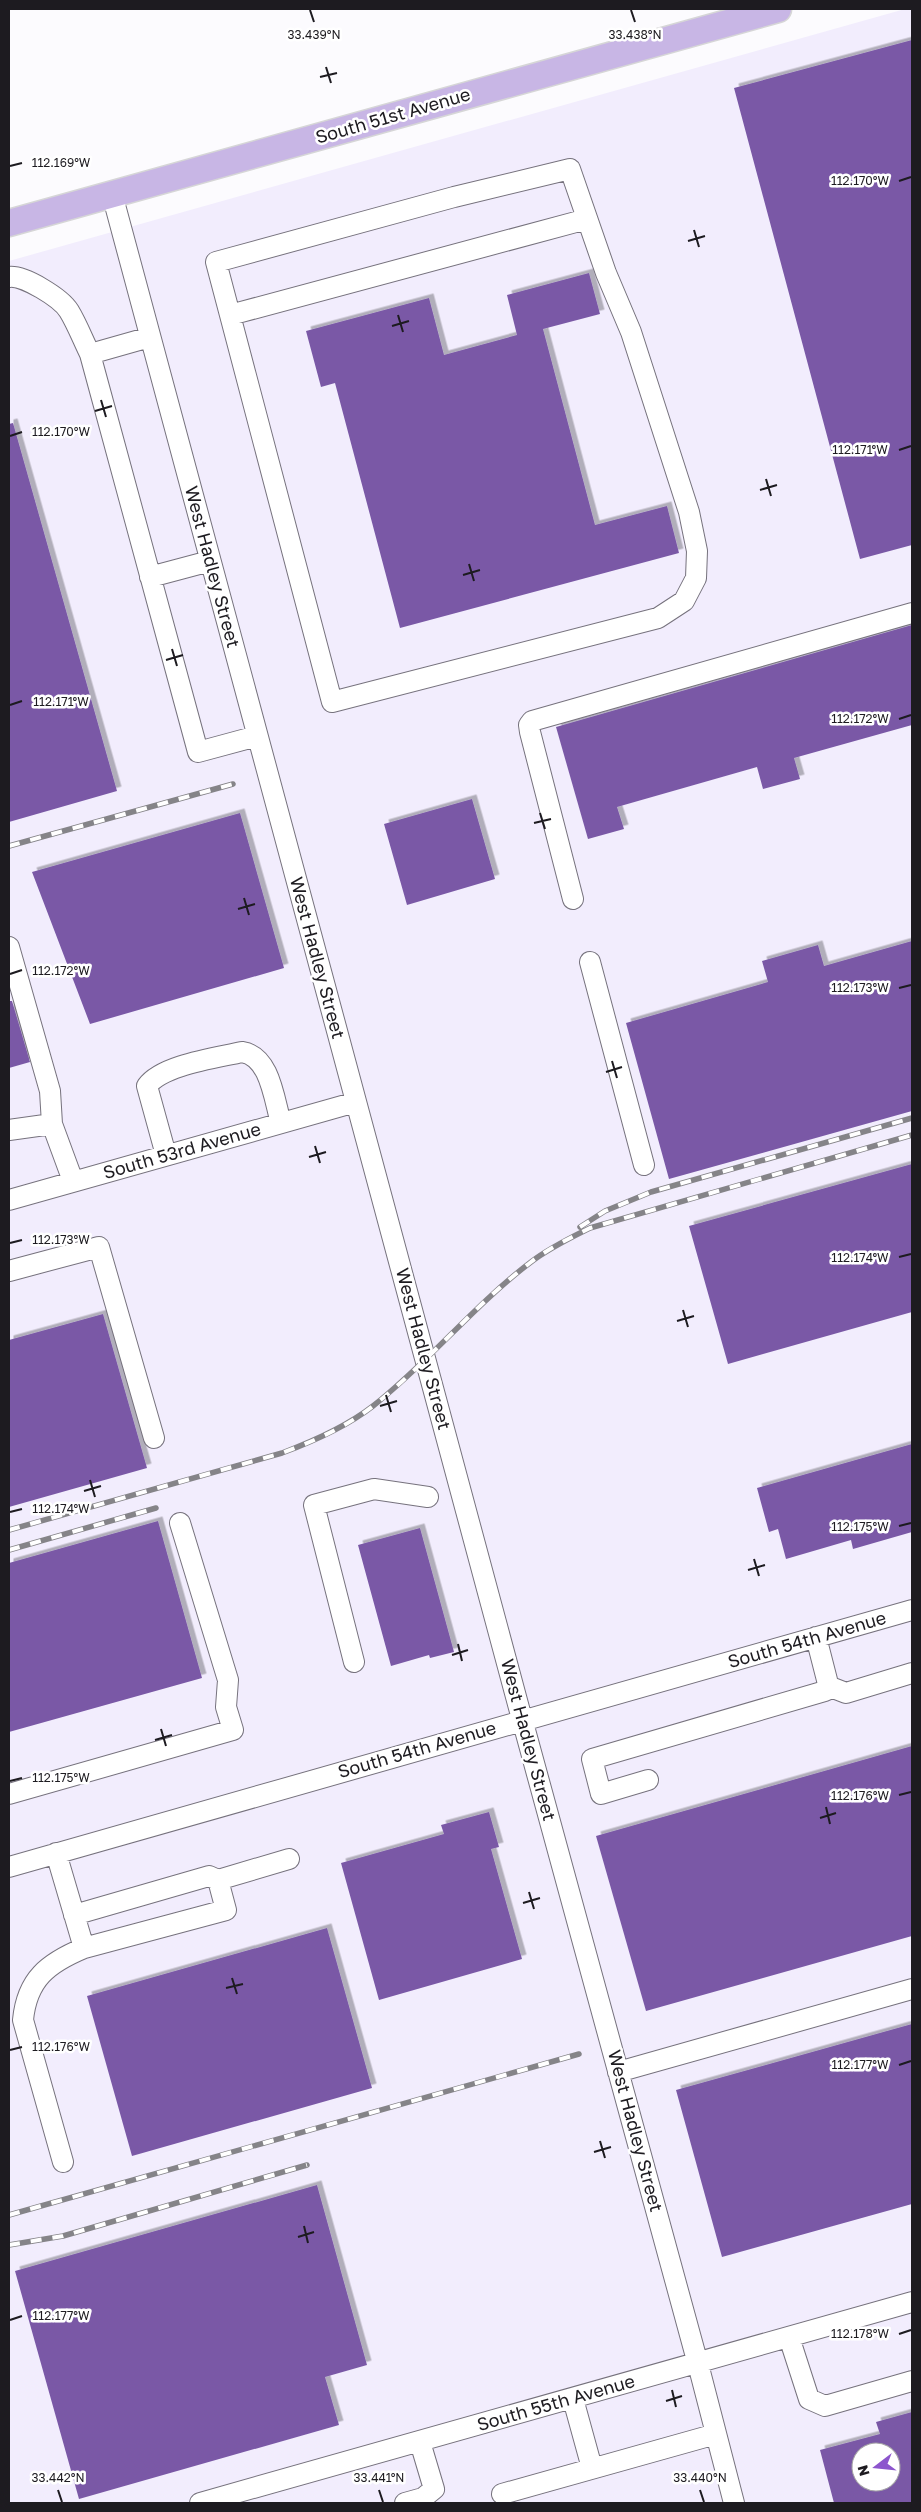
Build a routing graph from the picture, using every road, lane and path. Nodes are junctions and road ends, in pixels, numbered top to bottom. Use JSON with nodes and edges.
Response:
{"nodes":[{"id":1,"x":778,"y":9,"type":"edge"},
{"id":2,"x":112,"y":194,"type":"junction"},
{"id":3,"x":587,"y":219,"type":"junction"},
{"id":4,"x":9,"y":223,"type":"edge"},
{"id":5,"x":9,"y":277,"type":"edge"},
{"id":6,"x":230,"y":315,"type":"junction"},
{"id":7,"x":150,"y":337,"type":"junction"},
{"id":8,"x":90,"y":354,"type":"junction"},
{"id":9,"x":210,"y":561,"type":"junction"},
{"id":10,"x":150,"y":577,"type":"junction"},
{"id":11,"x":912,"y":613,"type":"edge"},
{"id":12,"x":258,"y":736,"type":"junction"},
{"id":13,"x":573,"y":899,"type":"dead end"},
{"id":14,"x":9,"y":947,"type":"edge"},
{"id":15,"x":590,"y":962,"type":"dead end"},
{"id":16,"x":356,"y":1102,"type":"junction"},
{"id":17,"x":281,"y":1123,"type":"junction"},
{"id":18,"x":52,"y":1124,"type":"junction"},
{"id":19,"x":9,"y":1130,"type":"edge"},
{"id":20,"x":166,"y":1155,"type":"junction"},
{"id":21,"x":644,"y":1165,"type":"dead end"},
{"id":22,"x":73,"y":1182,"type":"junction"},
{"id":23,"x":9,"y":1200,"type":"edge"},
{"id":24,"x":9,"y":1271,"type":"edge"},
{"id":25,"x":154,"y":1438,"type":"dead end"},
{"id":26,"x":428,"y":1497,"type":"dead end"},
{"id":27,"x":180,"y":1523,"type":"dead end"},
{"id":28,"x":912,"y":1610,"type":"edge"},
{"id":29,"x":816,"y":1637,"type":"junction"},
{"id":30,"x":354,"y":1662,"type":"dead end"},
{"id":31,"x":912,"y":1673,"type":"edge"},
{"id":32,"x":828,"y":1686,"type":"junction"},
{"id":33,"x":522,"y":1720,"type":"junction"},
{"id":34,"x":648,"y":1780,"type":"dead end"},
{"id":35,"x":9,"y":1794,"type":"edge"},
{"id":36,"x":56,"y":1853,"type":"junction"},
{"id":37,"x":289,"y":1859,"type":"dead end"},
{"id":38,"x":9,"y":1867,"type":"edge"},
{"id":39,"x":218,"y":1880,"type":"junction"},
{"id":40,"x":74,"y":1915,"type":"junction"},
{"id":41,"x":84,"y":1948,"type":"junction"},
{"id":42,"x":912,"y":1989,"type":"edge"},
{"id":43,"x":618,"y":2072,"type":"junction"},
{"id":44,"x":63,"y":2162,"type":"dead end"},
{"id":45,"x":912,"y":2302,"type":"edge"},
{"id":46,"x":790,"y":2337,"type":"junction"},
{"id":47,"x":698,"y":2364,"type":"junction"},
{"id":48,"x":912,"y":2381,"type":"edge"},
{"id":49,"x":573,"y":2399,"type":"junction"},
{"id":50,"x":716,"y":2434,"type":"junction"},
{"id":51,"x":420,"y":2442,"type":"junction"},
{"id":52,"x":592,"y":2468,"type":"junction"},
{"id":53,"x":502,"y":2494,"type":"dead end"},
{"id":54,"x":200,"y":2503,"type":"edge"},
{"id":55,"x":405,"y":2503,"type":"edge"},
{"id":56,"x":734,"y":2503,"type":"edge"}],
"edges":[{"from":1,"to":2,"type":"main road","name":"South 51st Avenue"},
{"from":2,"to":4,"type":"main road","name":"South 51st Avenue"},
{"from":2,"to":7,"type":"street","name":"West Hadley Street"},
{"from":3,"to":6,"type":"street"},
{"from":3,"to":6,"type":"street"},
{"from":3,"to":6,"type":"street"},
{"from":5,"to":8,"type":"street"},
{"from":7,"to":8,"type":"street"},
{"from":7,"to":9,"type":"street","name":"West Hadley Street"},
{"from":8,"to":10,"type":"street"},
{"from":9,"to":10,"type":"street"},
{"from":9,"to":12,"type":"street","name":"West Hadley Street"},
{"from":10,"to":12,"type":"street"},
{"from":11,"to":13,"type":"street"},
{"from":12,"to":16,"type":"street","name":"West Hadley Street"},
{"from":14,"to":18,"type":"street"},
{"from":15,"to":21,"type":"street"},
{"from":16,"to":17,"type":"street","name":"South 53rd Avenue"},
{"from":16,"to":33,"type":"street","name":"West Hadley Street"},
{"from":17,"to":20,"type":"street","name":"South 53rd Avenue"},
{"from":17,"to":20,"type":"street"},
{"from":18,"to":19,"type":"street"},
{"from":18,"to":22,"type":"street"},
{"from":20,"to":22,"type":"street","name":"South 53rd Avenue"},
{"from":22,"to":23,"type":"street","name":"South 53rd Avenue"},
{"from":24,"to":25,"type":"street"},
{"from":26,"to":30,"type":"street"},
{"from":27,"to":35,"type":"street"},
{"from":28,"to":29,"type":"street","name":"South 54th Avenue"},
{"from":29,"to":32,"type":"street"},
{"from":29,"to":33,"type":"street","name":"South 54th Avenue"},
{"from":31,"to":32,"type":"street"},
{"from":32,"to":34,"type":"street"},
{"from":33,"to":36,"type":"street","name":"South 54th Avenue"},
{"from":33,"to":43,"type":"street","name":"West Hadley Street"},
{"from":36,"to":38,"type":"street","name":"South 54th Avenue"},
{"from":36,"to":40,"type":"street"},
{"from":37,"to":39,"type":"street"},
{"from":39,"to":40,"type":"street"},
{"from":39,"to":41,"type":"street"},
{"from":40,"to":41,"type":"street"},
{"from":41,"to":44,"type":"street"},
{"from":42,"to":43,"type":"street"},
{"from":43,"to":47,"type":"street","name":"West Hadley Street"},
{"from":45,"to":46,"type":"street","name":"South 55th Avenue"},
{"from":46,"to":47,"type":"street","name":"South 55th Avenue"},
{"from":46,"to":48,"type":"street"},
{"from":47,"to":49,"type":"street","name":"South 55th Avenue"},
{"from":47,"to":50,"type":"street","name":"West Hadley Street"},
{"from":49,"to":51,"type":"street","name":"South 55th Avenue"},
{"from":49,"to":52,"type":"street"},
{"from":50,"to":52,"type":"street"},
{"from":50,"to":56,"type":"street","name":"West Hadley Street"},
{"from":51,"to":54,"type":"street","name":"South 55th Avenue"},
{"from":51,"to":55,"type":"street"},
{"from":52,"to":53,"type":"street"}]}
